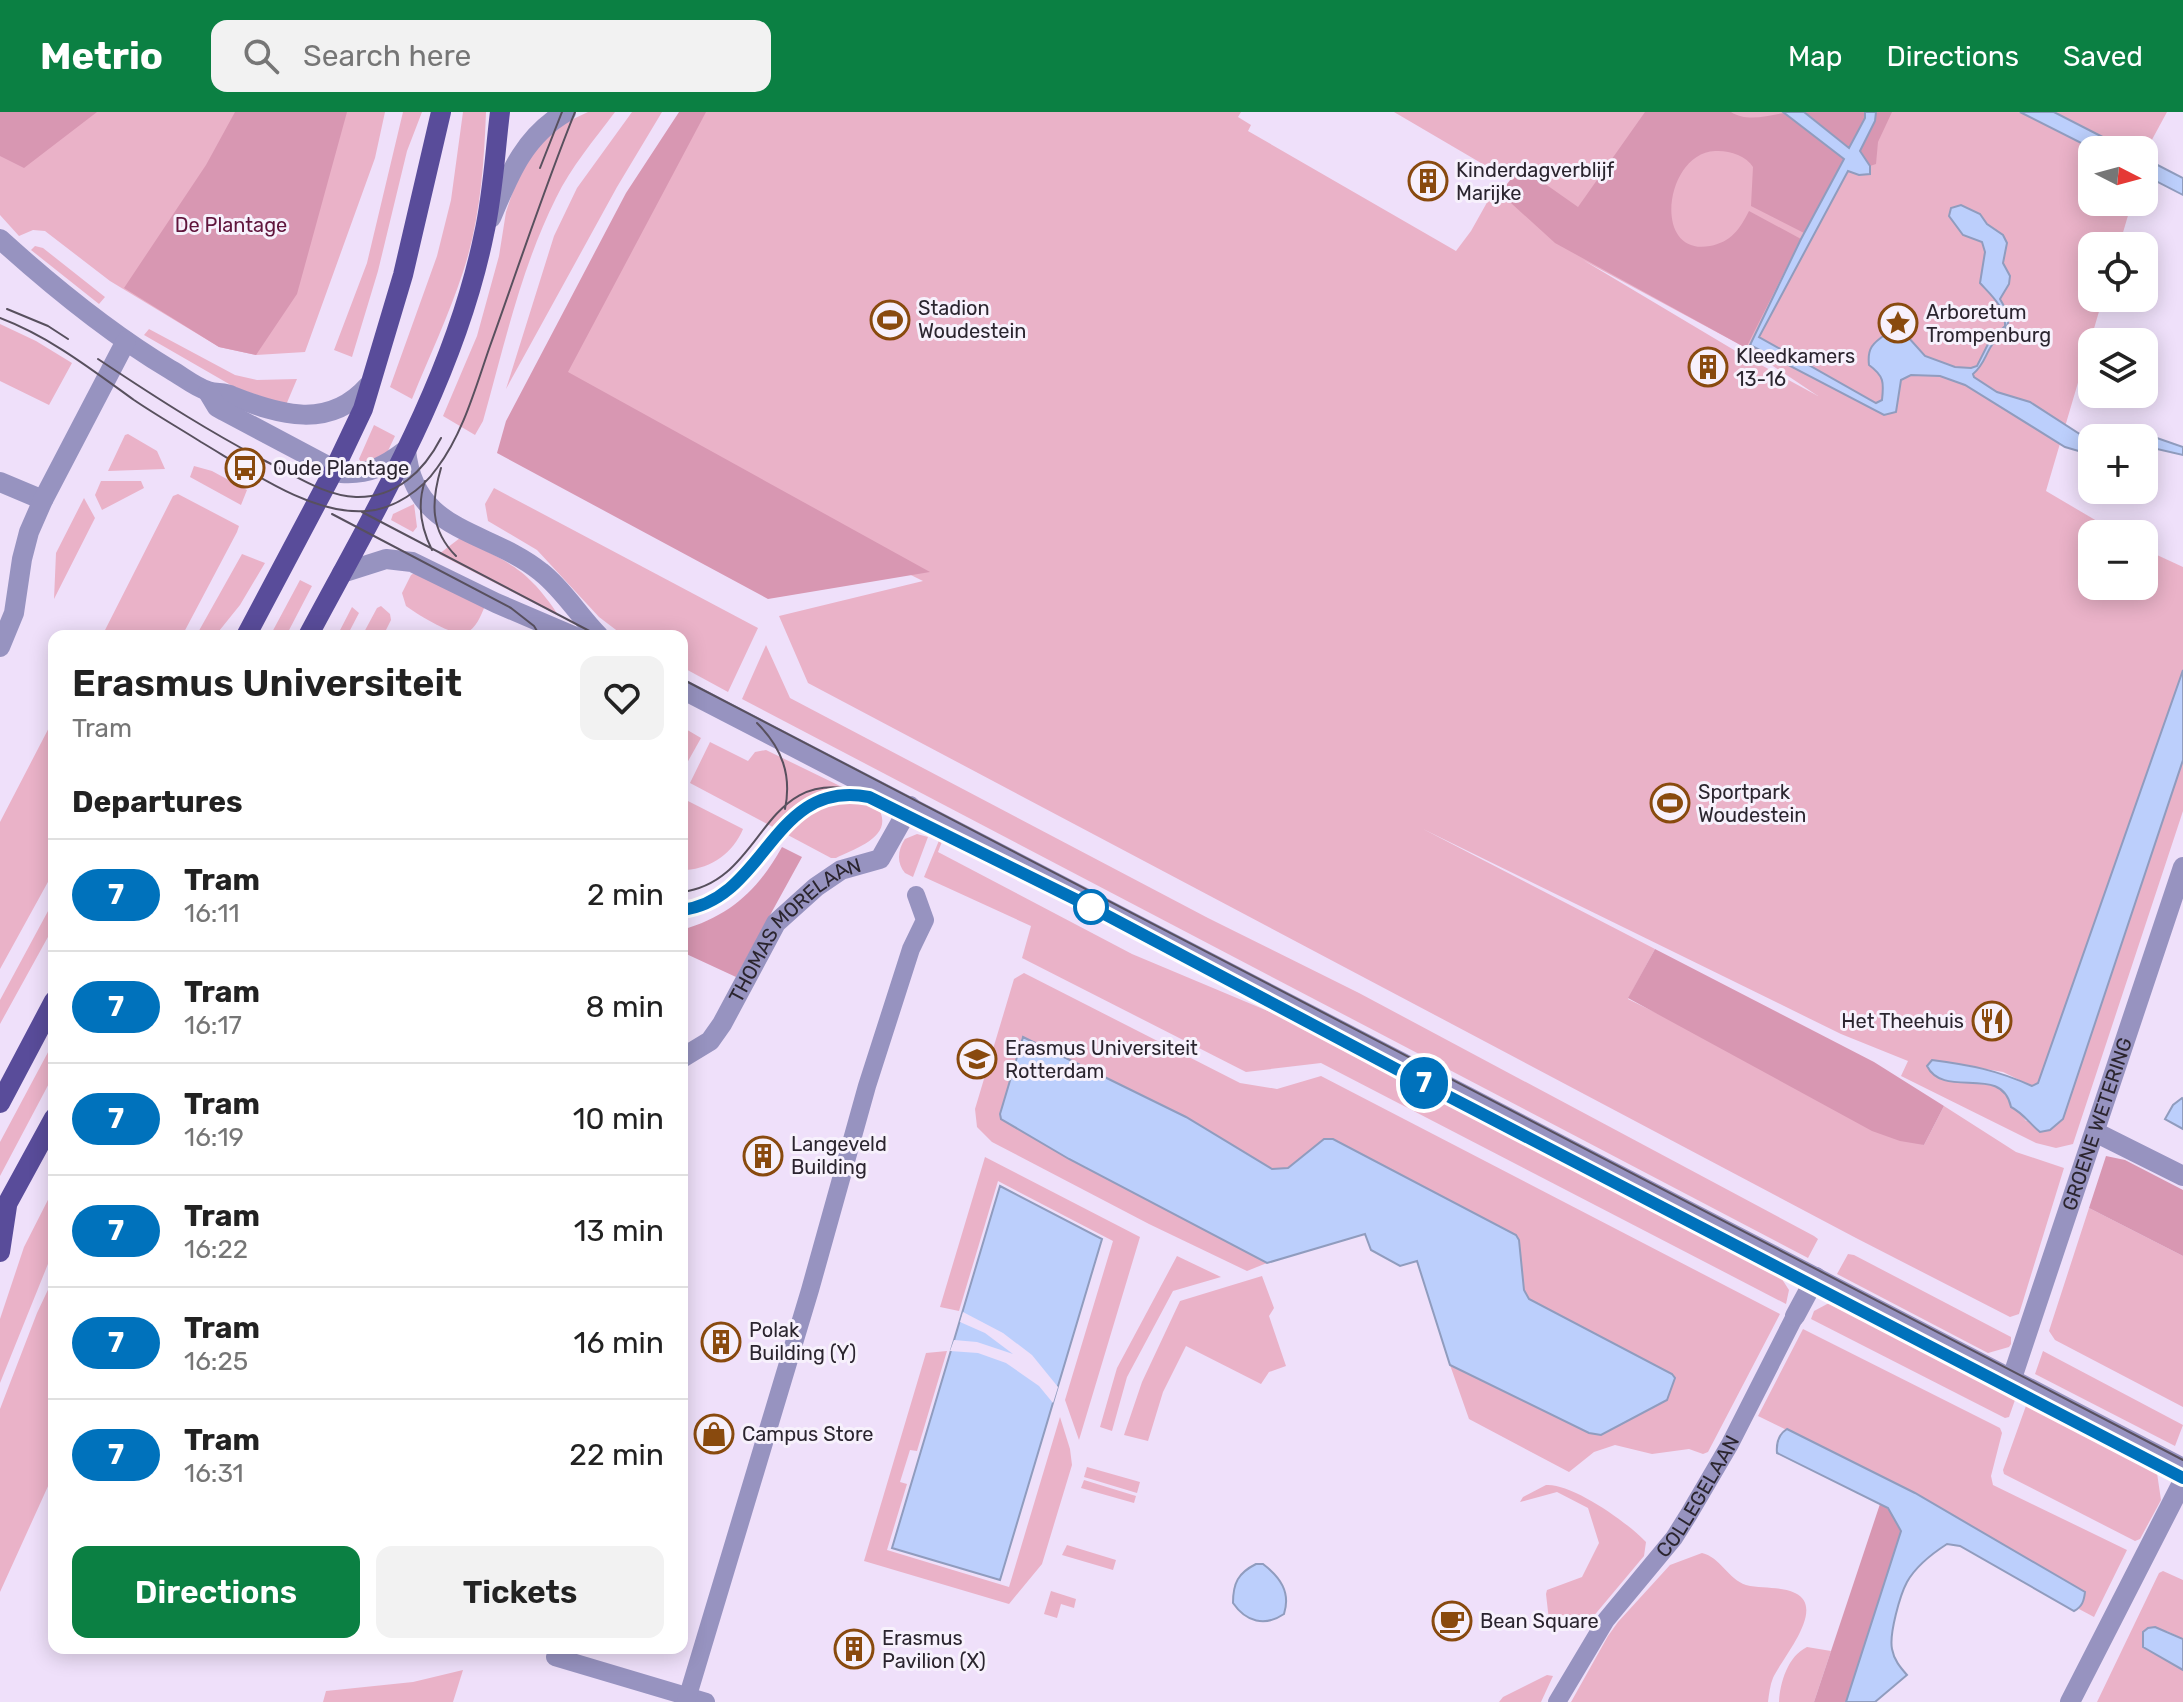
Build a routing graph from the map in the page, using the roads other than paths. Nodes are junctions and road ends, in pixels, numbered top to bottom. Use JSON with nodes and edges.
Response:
{"nodes":[{"id":1,"x":441,"y":112,"type":"edge"},
{"id":2,"x":500,"y":112,"type":"edge"},
{"id":3,"x":566,"y":112,"type":"edge"},
{"id":4,"x":485,"y":232,"type":"junction"},
{"id":5,"x":0,"y":239,"type":"edge"},
{"id":6,"x":126,"y":341,"type":"junction"},
{"id":7,"x":368,"y":386,"type":"junction"},
{"id":8,"x":208,"y":392,"type":"junction"},
{"id":9,"x":406,"y":450,"type":"junction"},
{"id":10,"x":334,"y":470,"type":"junction"},
{"id":11,"x":0,"y":482,"type":"edge"},
{"id":12,"x":43,"y":500,"type":"junction"},
{"id":13,"x":342,"y":573,"type":"junction"},
{"id":14,"x":7,"y":609,"type":"edge"},
{"id":15,"x":249,"y":630,"type":"edge"},
{"id":16,"x":311,"y":630,"type":"edge"},
{"id":17,"x":559,"y":630,"type":"edge"},
{"id":18,"x":594,"y":630,"type":"edge"},
{"id":19,"x":0,"y":647,"type":"edge"},
{"id":20,"x":688,"y":692,"type":"edge"},
{"id":21,"x":910,"y":806,"type":"junction"},
{"id":22,"x":2183,"y":867,"type":"edge"},
{"id":23,"x":916,"y":895,"type":"dead end"},
{"id":24,"x":48,"y":1012,"type":"edge"},
{"id":25,"x":688,"y":1054,"type":"edge"},
{"id":26,"x":0,"y":1103,"type":"edge"},
{"id":27,"x":48,"y":1129,"type":"edge"},
{"id":28,"x":2095,"y":1132,"type":"junction"},
{"id":29,"x":2183,"y":1176,"type":"edge"},
{"id":30,"x":3,"y":1211,"type":"edge"},
{"id":31,"x":0,"y":1252,"type":"edge"},
{"id":32,"x":1816,"y":1277,"type":"junction"},
{"id":33,"x":1795,"y":1316,"type":"joint"},
{"id":34,"x":2012,"y":1378,"type":"junction"},
{"id":35,"x":2183,"y":1468,"type":"edge"},
{"id":36,"x":2183,"y":1481,"type":"edge"},
{"id":37,"x":555,"y":1657,"type":"dead end"},
{"id":38,"x":687,"y":1699,"type":"edge"},
{"id":39,"x":706,"y":1702,"type":"edge"},
{"id":40,"x":1557,"y":1702,"type":"edge"},
{"id":41,"x":2070,"y":1702,"type":"edge"}],
"edges":[{"from":1,"to":7,"type":"main road"},
{"from":2,"to":4,"type":"main road"},
{"from":3,"to":4,"type":"street"},
{"from":4,"to":9,"type":"main road"},
{"from":5,"to":6,"type":"street"},
{"from":6,"to":8,"type":"street"},
{"from":6,"to":12,"type":"street"},
{"from":7,"to":8,"type":"street"},
{"from":7,"to":10,"type":"main road"},
{"from":8,"to":10,"type":"street"},
{"from":9,"to":10,"type":"street"},
{"from":9,"to":13,"type":"main road"},
{"from":9,"to":18,"type":"street"},
{"from":10,"to":15,"type":"main road"},
{"from":11,"to":12,"type":"street"},
{"from":12,"to":14,"type":"street"},
{"from":13,"to":16,"type":"main road"},
{"from":13,"to":17,"type":"street"},
{"from":14,"to":19,"type":"street"},
{"from":20,"to":21,"type":"street"},
{"from":21,"to":25,"type":"street","name":"THOMAS MORELAAN"},
{"from":21,"to":32,"type":"street"},
{"from":22,"to":28,"type":"street","name":"GROENE WETERING"},
{"from":23,"to":38,"type":"street"},
{"from":24,"to":26,"type":"main road"},
{"from":27,"to":30,"type":"main road"},
{"from":28,"to":29,"type":"street"},
{"from":28,"to":34,"type":"street","name":"GROENE WETERING"},
{"from":30,"to":31,"type":"main road"},
{"from":32,"to":33,"type":"street","name":"COLLEGELAAN"},
{"from":32,"to":34,"type":"street"},
{"from":33,"to":40,"type":"street","name":"COLLEGELAAN"},
{"from":34,"to":35,"type":"street"},
{"from":36,"to":41,"type":"street"},
{"from":37,"to":38,"type":"street"},
{"from":38,"to":39,"type":"street"}]}
